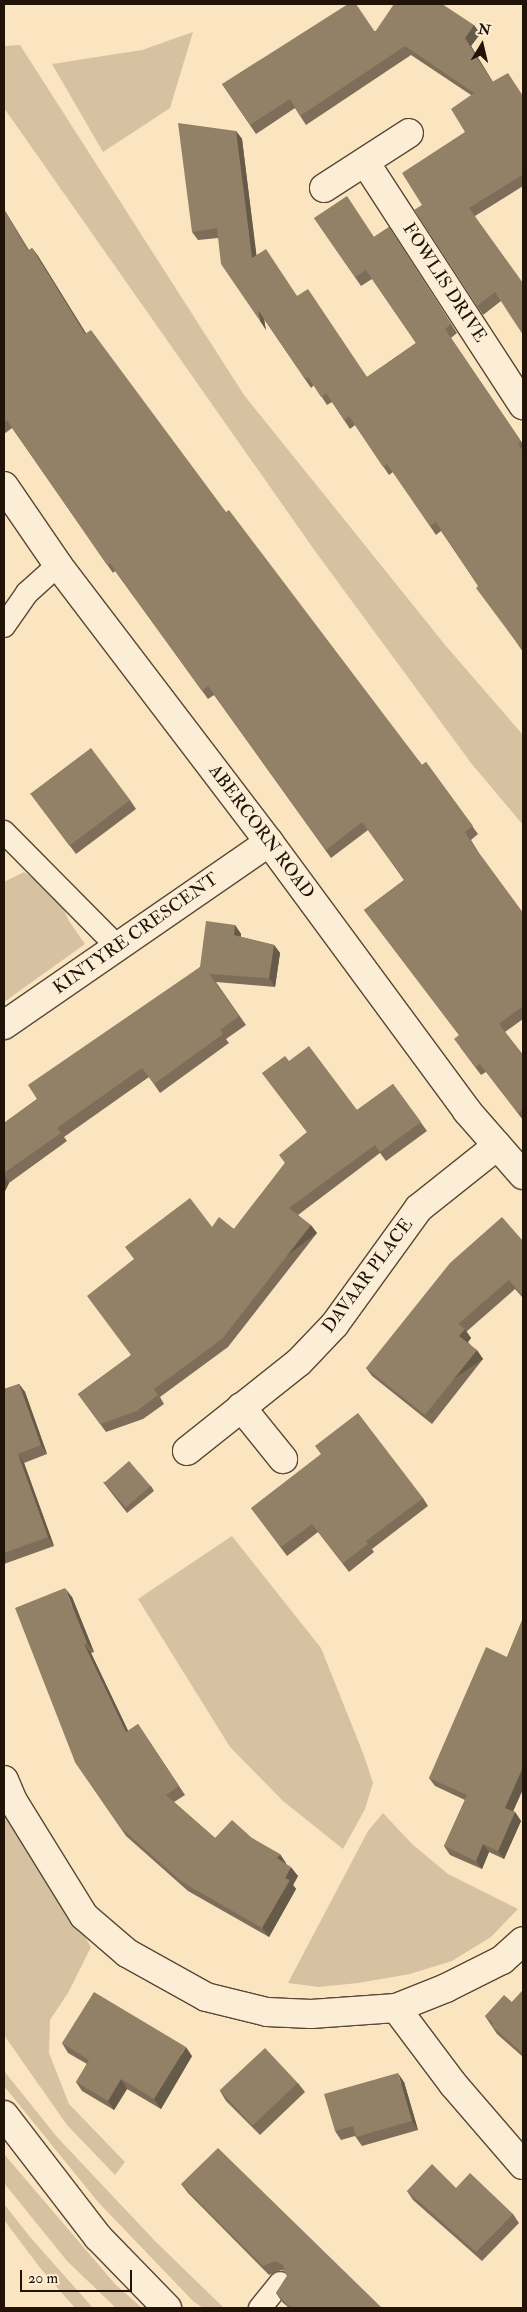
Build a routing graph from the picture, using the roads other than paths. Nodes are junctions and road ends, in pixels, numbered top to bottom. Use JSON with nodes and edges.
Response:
{"nodes":[{"id":1,"x":409,"y":133,"type":"dead end"},
{"id":2,"x":365,"y":162,"type":"junction"},
{"id":3,"x":324,"y":188,"type":"dead end"},
{"id":4,"x":523,"y":405,"type":"edge"},
{"id":5,"x":4,"y":486,"type":"edge"},
{"id":6,"x":58,"y":565,"type":"junction"},
{"id":7,"x":4,"y":626,"type":"edge"},
{"id":8,"x":4,"y":832,"type":"edge"},
{"id":9,"x":269,"y":842,"type":"junction"},
{"id":10,"x":117,"y":946,"type":"junction"},
{"id":11,"x":4,"y":1025,"type":"edge"},
{"id":12,"x":497,"y":1146,"type":"junction"},
{"id":13,"x":523,"y":1175,"type":"edge"},
{"id":14,"x":241,"y":1407,"type":"junction"},
{"id":15,"x":187,"y":1451,"type":"dead end"},
{"id":16,"x":283,"y":1459,"type":"dead end"},
{"id":17,"x":4,"y":1780,"type":"edge"},
{"id":18,"x":523,"y":1941,"type":"edge"},
{"id":19,"x":396,"y":2008,"type":"junction"},
{"id":20,"x":4,"y":2115,"type":"edge"},
{"id":21,"x":520,"y":2156,"type":"edge"},
{"id":22,"x":280,"y":2283,"type":"edge"},
{"id":23,"x":167,"y":2308,"type":"edge"},
{"id":24,"x":260,"y":2308,"type":"edge"}],
"edges":[{"from":1,"to":2,"type":"street"},
{"from":2,"to":3,"type":"street"},
{"from":2,"to":4,"type":"street","name":"FOWLIS DRIVE"},
{"from":5,"to":6,"type":"street","name":"ABERCORN ROAD"},
{"from":6,"to":7,"type":"lane"},
{"from":6,"to":9,"type":"street","name":"ABERCORN ROAD"},
{"from":8,"to":10,"type":"lane"},
{"from":9,"to":10,"type":"street","name":"KINTYRE CRESCENT"},
{"from":9,"to":12,"type":"street","name":"ABERCORN ROAD"},
{"from":10,"to":11,"type":"street","name":"KINTYRE CRESCENT"},
{"from":12,"to":13,"type":"street","name":"ABERCORN ROAD"},
{"from":12,"to":14,"type":"street","name":"DAVAAR PLACE"},
{"from":14,"to":15,"type":"street","name":"DAVAAR PLACE"},
{"from":14,"to":16,"type":"street"},
{"from":17,"to":19,"type":"street"},
{"from":18,"to":19,"type":"street"},
{"from":19,"to":21,"type":"street"},
{"from":20,"to":23,"type":"street"},
{"from":22,"to":24,"type":"lane"}]}
